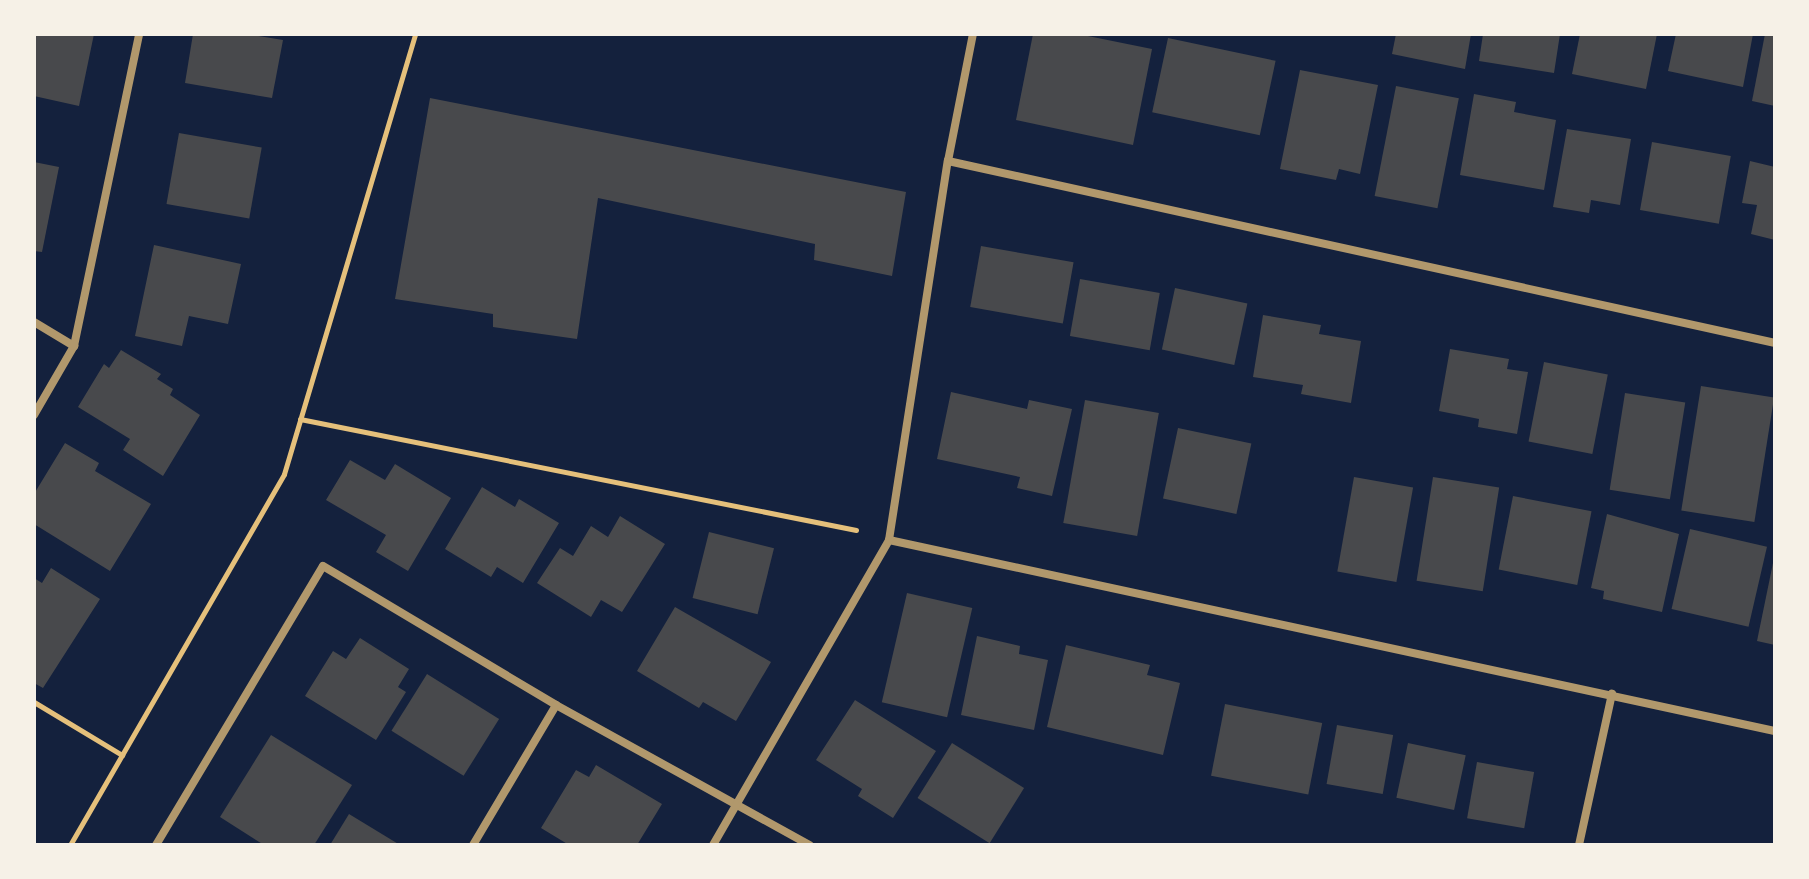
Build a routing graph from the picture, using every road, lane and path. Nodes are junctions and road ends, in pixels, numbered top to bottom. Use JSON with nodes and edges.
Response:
{"nodes":[{"id":1,"x":139,"y":34,"type":"edge"},
{"id":2,"x":415,"y":34,"type":"edge"},
{"id":3,"x":973,"y":34,"type":"edge"},
{"id":4,"x":948,"y":161,"type":"junction"},
{"id":5,"x":34,"y":322,"type":"edge"},
{"id":6,"x":1775,"y":343,"type":"edge"},
{"id":7,"x":74,"y":346,"type":"junction"},
{"id":8,"x":34,"y":415,"type":"edge"},
{"id":9,"x":300,"y":419,"type":"junction"},
{"id":10,"x":889,"y":540,"type":"junction"},
{"id":11,"x":1612,"y":694,"type":"junction"},
{"id":12,"x":34,"y":702,"type":"edge"},
{"id":13,"x":556,"y":705,"type":"junction"},
{"id":14,"x":1775,"y":731,"type":"edge"},
{"id":15,"x":122,"y":755,"type":"junction"},
{"id":16,"x":737,"y":803,"type":"junction"},
{"id":17,"x":70,"y":845,"type":"edge"},
{"id":18,"x":156,"y":845,"type":"edge"},
{"id":19,"x":473,"y":845,"type":"edge"},
{"id":20,"x":713,"y":845,"type":"edge"},
{"id":21,"x":810,"y":845,"type":"edge"},
{"id":22,"x":1579,"y":845,"type":"edge"}],
"edges":[{"from":1,"to":7,"type":"street"},
{"from":2,"to":9,"type":"path"},
{"from":3,"to":4,"type":"street"},
{"from":4,"to":6,"type":"street"},
{"from":4,"to":10,"type":"street"},
{"from":5,"to":7,"type":"street"},
{"from":7,"to":8,"type":"street"},
{"from":9,"to":10,"type":"path"},
{"from":9,"to":15,"type":"path"},
{"from":10,"to":11,"type":"street"},
{"from":10,"to":16,"type":"street"},
{"from":11,"to":14,"type":"street"},
{"from":11,"to":22,"type":"street"},
{"from":12,"to":15,"type":"path"},
{"from":13,"to":16,"type":"street"},
{"from":13,"to":18,"type":"street"},
{"from":13,"to":19,"type":"street"},
{"from":15,"to":17,"type":"path"},
{"from":16,"to":20,"type":"street"},
{"from":16,"to":21,"type":"street"}]}
